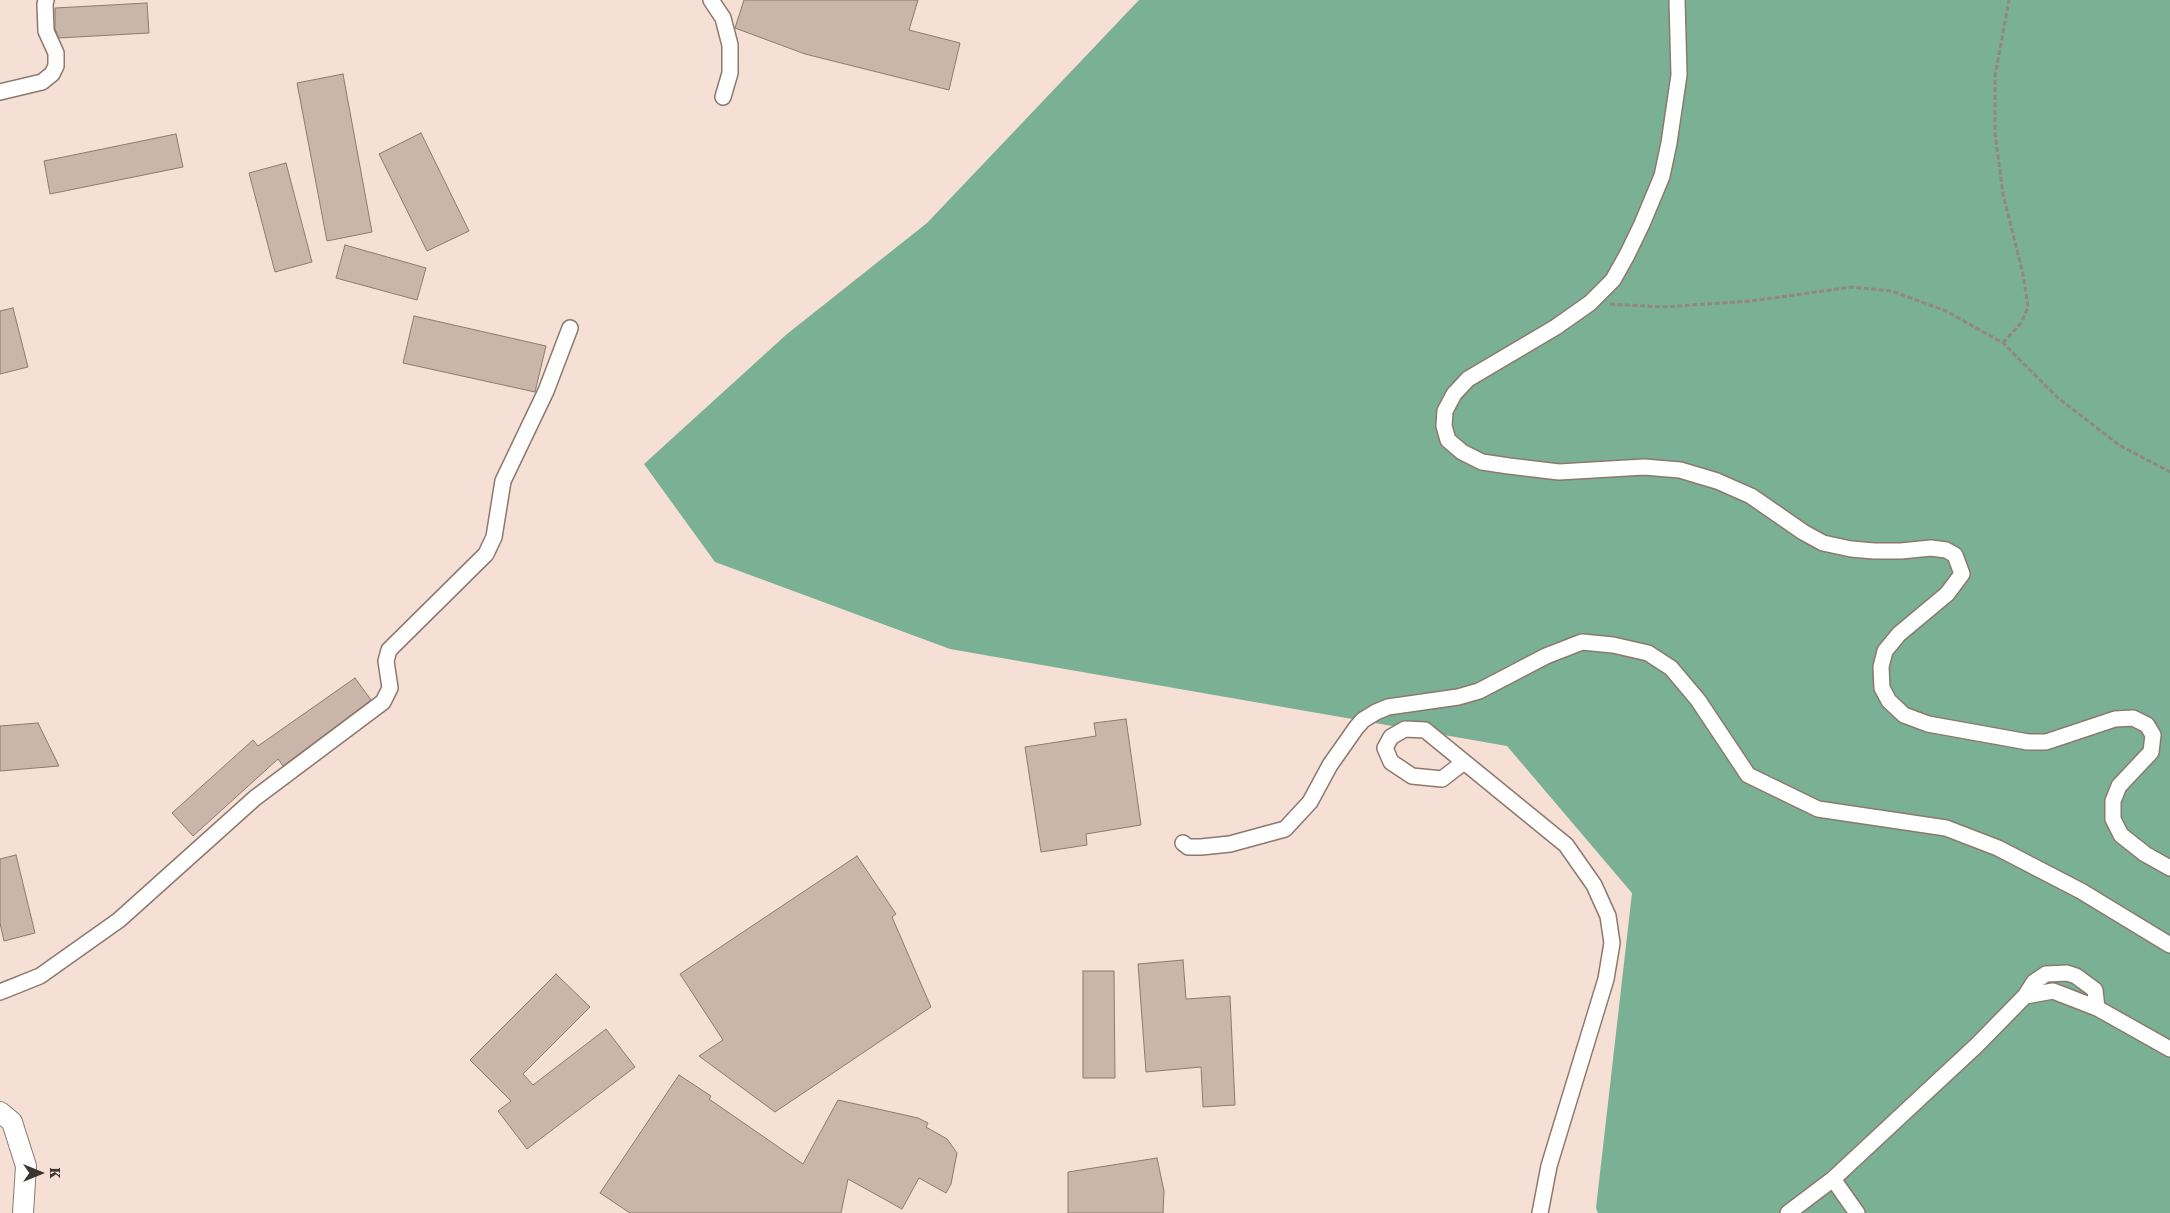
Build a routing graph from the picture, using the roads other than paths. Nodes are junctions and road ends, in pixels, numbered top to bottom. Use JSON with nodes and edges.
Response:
{"nodes":[{"id":1,"x":46,"y":0,"type":"edge"},
{"id":2,"x":711,"y":0,"type":"edge"},
{"id":3,"x":1677,"y":0,"type":"edge"},
{"id":4,"x":0,"y":92,"type":"edge"},
{"id":5,"x":723,"y":97,"type":"dead end"},
{"id":6,"x":570,"y":328,"type":"dead end"},
{"id":7,"x":1464,"y":762,"type":"junction"},
{"id":8,"x":1183,"y":843,"type":"dead end"},
{"id":9,"x":2170,"y":868,"type":"edge"},
{"id":10,"x":2170,"y":945,"type":"edge"},
{"id":11,"x":0,"y":992,"type":"edge"},
{"id":12,"x":2025,"y":996,"type":"junction"},
{"id":13,"x":2097,"y":1008,"type":"junction"},
{"id":14,"x":2170,"y":1049,"type":"edge"},
{"id":15,"x":0,"y":1112,"type":"edge"},
{"id":16,"x":1833,"y":1179,"type":"junction"},
{"id":17,"x":23,"y":1213,"type":"edge"},
{"id":18,"x":1540,"y":1213,"type":"edge"},
{"id":19,"x":1788,"y":1213,"type":"edge"},
{"id":20,"x":1857,"y":1213,"type":"edge"}],
"edges":[{"from":1,"to":4,"type":"street"},
{"from":2,"to":5,"type":"street"},
{"from":3,"to":9,"type":"street"},
{"from":6,"to":11,"type":"street"},
{"from":7,"to":7,"type":"street"},
{"from":7,"to":18,"type":"street"},
{"from":8,"to":10,"type":"street"},
{"from":12,"to":13,"type":"street"},
{"from":12,"to":13,"type":"street"},
{"from":12,"to":16,"type":"street"},
{"from":13,"to":14,"type":"street"},
{"from":15,"to":17,"type":"street"},
{"from":16,"to":19,"type":"street"},
{"from":16,"to":20,"type":"street"}]}
